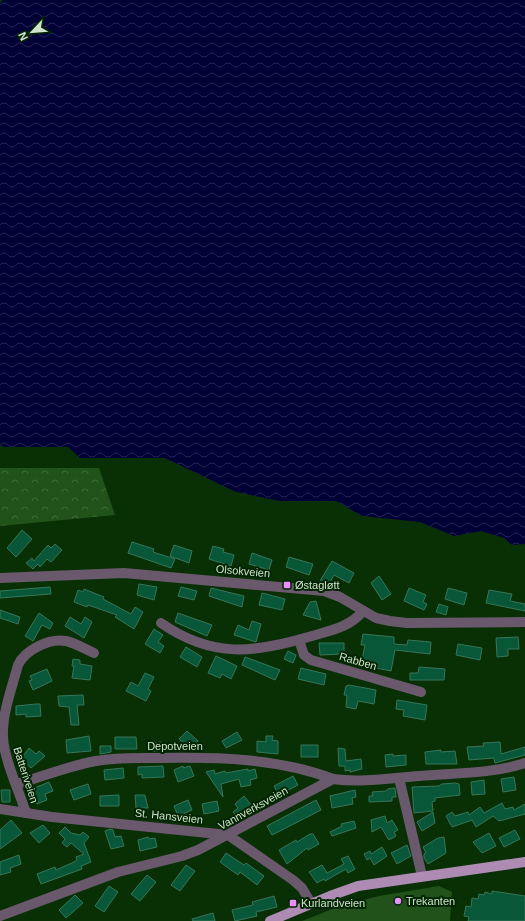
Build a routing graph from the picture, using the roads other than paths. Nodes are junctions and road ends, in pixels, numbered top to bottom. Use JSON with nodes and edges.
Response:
{"nodes":[{"id":1,"x":0,"y":578,"type":"edge"},
{"id":2,"x":363,"y":611,"type":"junction"},
{"id":3,"x":525,"y":622,"type":"edge"},
{"id":4,"x":160,"y":623,"type":"dead end"},
{"id":5,"x":299,"y":640,"type":"junction"},
{"id":6,"x":94,"y":653,"type":"dead end"},
{"id":7,"x":421,"y":692,"type":"dead end"},
{"id":8,"x":525,"y":763,"type":"edge"},
{"id":9,"x":399,"y":778,"type":"junction"},
{"id":10,"x":333,"y":779,"type":"junction"},
{"id":11,"x":17,"y":784,"type":"junction"},
{"id":12,"x":0,"y":809,"type":"edge"},
{"id":13,"x":26,"y":813,"type":"junction"},
{"id":14,"x":228,"y":836,"type":"junction"},
{"id":15,"x":525,"y":862,"type":"edge"},
{"id":16,"x":422,"y":876,"type":"junction"},
{"id":17,"x":312,"y":903,"type":"junction"},
{"id":18,"x":0,"y":916,"type":"edge"},
{"id":19,"x":276,"y":920,"type":"edge"}],
"edges":[{"from":1,"to":2,"type":"street","name":"Olsokveien"},
{"from":2,"to":3,"type":"street","name":"Olsokveien"},
{"from":2,"to":5,"type":"street"},
{"from":4,"to":5,"type":"street"},
{"from":5,"to":7,"type":"street","name":"Rabben"},
{"from":6,"to":11,"type":"street","name":"Batteriveien"},
{"from":8,"to":9,"type":"street","name":"Vannverksveien"},
{"from":9,"to":10,"type":"street","name":"Vannverksveien"},
{"from":9,"to":16,"type":"street"},
{"from":10,"to":11,"type":"street","name":"Depotveien"},
{"from":10,"to":14,"type":"street","name":"Vannverksveien"},
{"from":11,"to":13,"type":"street","name":"Batteriveien"},
{"from":12,"to":13,"type":"street","name":"St. Hansveien"},
{"from":13,"to":14,"type":"street","name":"St. Hansveien"},
{"from":14,"to":17,"type":"street","name":"St. Hansveien"},
{"from":14,"to":18,"type":"street","name":"Vannverksveien"},
{"from":15,"to":16,"type":"main road"},
{"from":16,"to":17,"type":"main road"},
{"from":17,"to":19,"type":"main road"}]}
